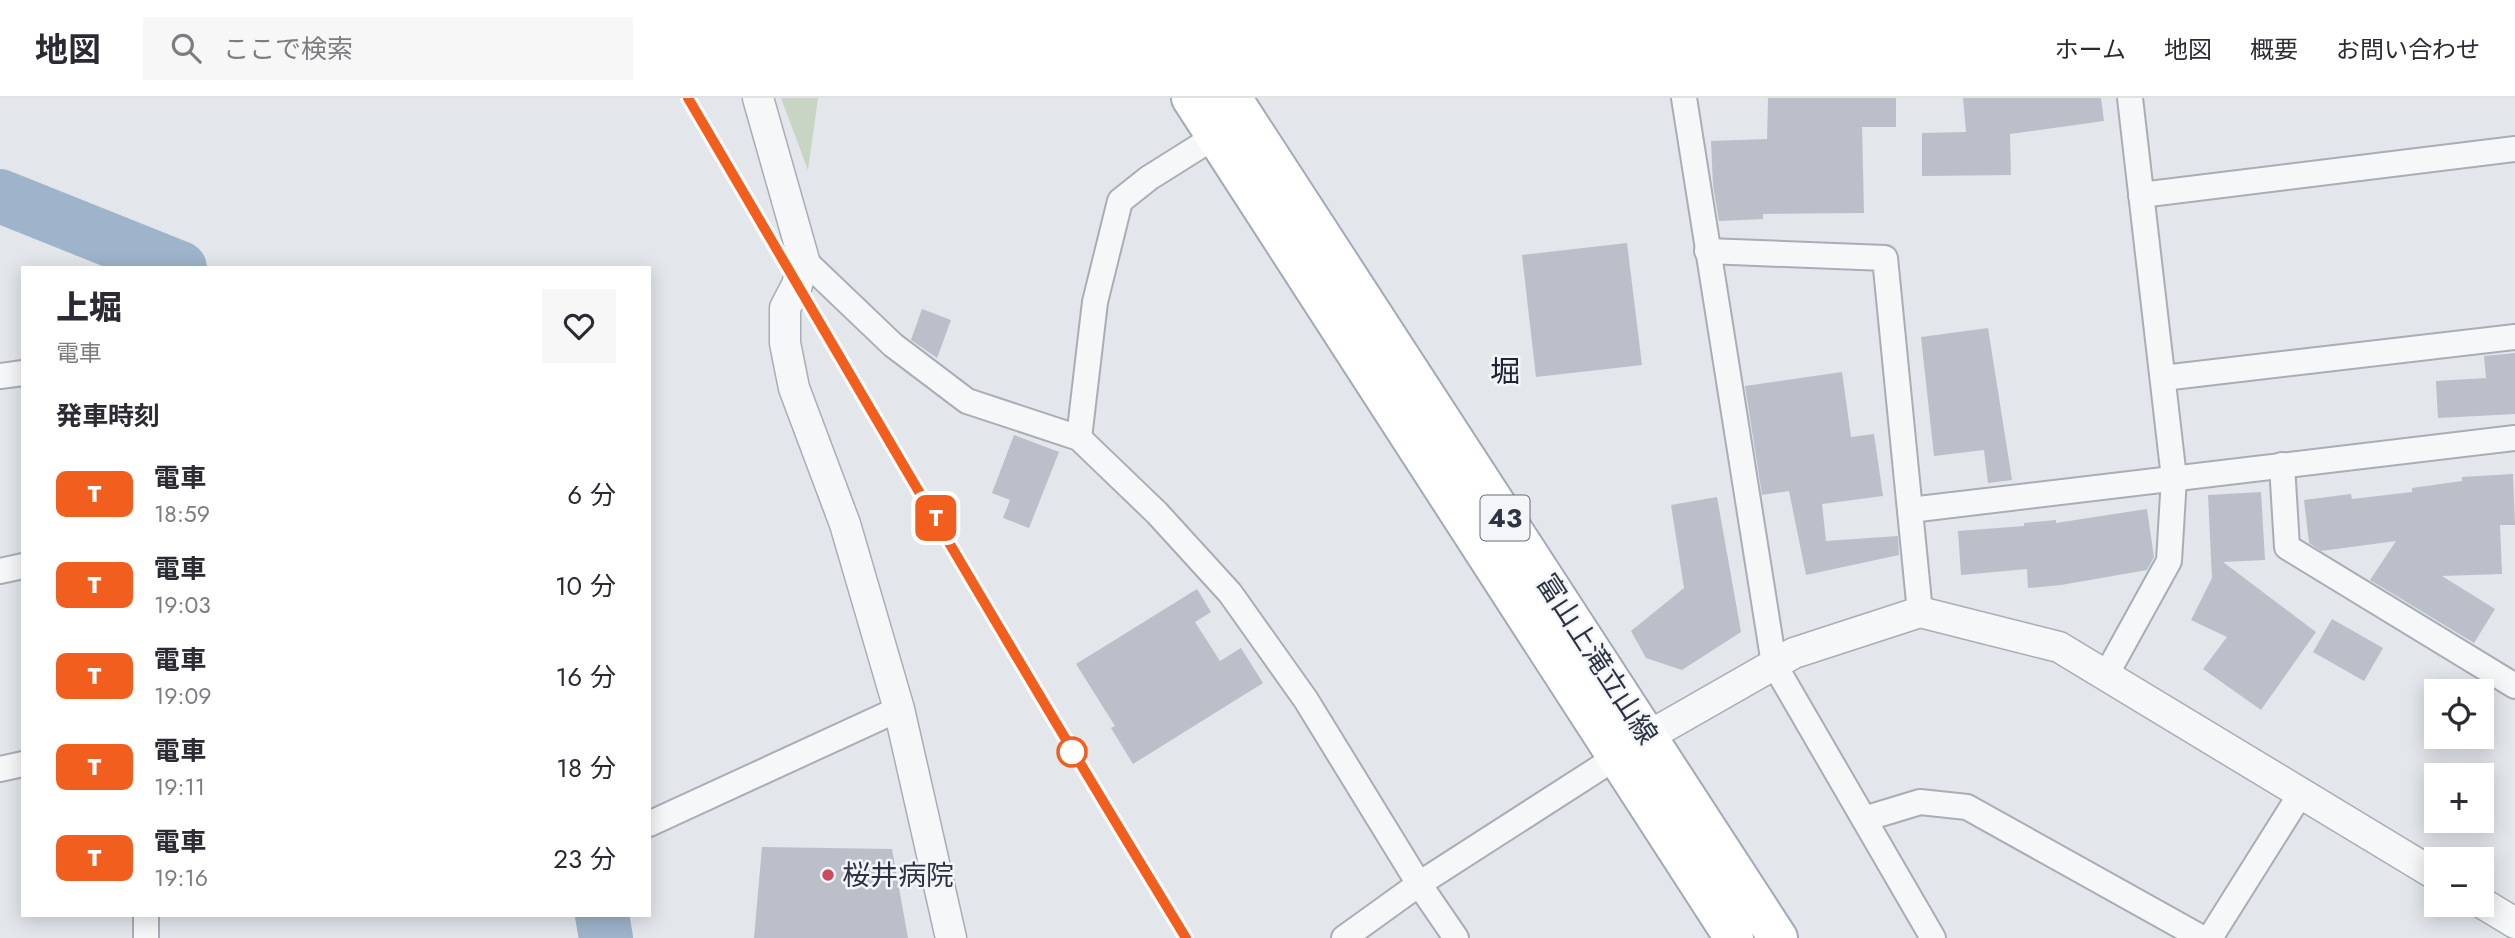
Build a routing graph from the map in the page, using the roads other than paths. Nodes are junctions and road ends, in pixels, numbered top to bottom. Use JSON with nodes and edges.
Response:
{"nodes":[{"id":1,"x":758,"y":98,"type":"edge"},
{"id":2,"x":1191,"y":98,"type":"edge"},
{"id":3,"x":1684,"y":98,"type":"edge"},
{"id":4,"x":2130,"y":98,"type":"edge"},
{"id":5,"x":1231,"y":117,"type":"edge"},
{"id":6,"x":2515,"y":149,"type":"edge"},
{"id":7,"x":2141,"y":195,"type":"junction"},
{"id":8,"x":1707,"y":251,"type":"junction"},
{"id":9,"x":804,"y":260,"type":"junction"},
{"id":10,"x":2515,"y":337,"type":"edge"},
{"id":11,"x":21,"y":373,"type":"edge"},
{"id":12,"x":0,"y":376,"type":"edge"},
{"id":13,"x":2163,"y":378,"type":"junction"},
{"id":14,"x":1079,"y":438,"type":"junction"},
{"id":15,"x":2515,"y":438,"type":"edge"},
{"id":16,"x":2282,"y":466,"type":"junction"},
{"id":17,"x":2174,"y":478,"type":"junction"},
{"id":18,"x":1910,"y":510,"type":"junction"},
{"id":19,"x":21,"y":566,"type":"edge"},
{"id":20,"x":0,"y":571,"type":"edge"},
{"id":21,"x":1920,"y":612,"type":"junction"},
{"id":22,"x":1774,"y":664,"type":"junction"},
{"id":23,"x":2106,"y":675,"type":"junction"},
{"id":24,"x":2515,"y":686,"type":"edge"},
{"id":25,"x":899,"y":709,"type":"junction"},
{"id":26,"x":1632,"y":747,"type":"junction"},
{"id":27,"x":21,"y":764,"type":"edge"},
{"id":28,"x":0,"y":769,"type":"edge"},
{"id":29,"x":2301,"y":793,"type":"junction"},
{"id":30,"x":1864,"y":819,"type":"junction"},
{"id":31,"x":651,"y":823,"type":"edge"},
{"id":32,"x":2424,"y":869,"type":"edge"},
{"id":33,"x":1419,"y":884,"type":"junction"},
{"id":34,"x":2494,"y":910,"type":"edge"},
{"id":35,"x":146,"y":917,"type":"edge"},
{"id":36,"x":2515,"y":923,"type":"edge"},
{"id":37,"x":146,"y":938,"type":"edge"},
{"id":38,"x":951,"y":938,"type":"edge"},
{"id":39,"x":1345,"y":938,"type":"edge"},
{"id":40,"x":1456,"y":938,"type":"edge"},
{"id":41,"x":1734,"y":938,"type":"edge"},
{"id":42,"x":1778,"y":938,"type":"edge"},
{"id":43,"x":1933,"y":938,"type":"edge"},
{"id":44,"x":2202,"y":938,"type":"edge"},
{"id":45,"x":2210,"y":938,"type":"edge"}],
"edges":[{"from":1,"to":9,"type":"street"},
{"from":2,"to":5,"type":"main road","name":"富山上滝立山線","number":"43"},
{"from":3,"to":8,"type":"street"},
{"from":4,"to":7,"type":"street"},
{"from":5,"to":14,"type":"street"},
{"from":5,"to":26,"type":"main road","name":"富山上滝立山線","number":"43"},
{"from":6,"to":7,"type":"street"},
{"from":7,"to":13,"type":"street"},
{"from":8,"to":18,"type":"street"},
{"from":8,"to":22,"type":"street"},
{"from":9,"to":14,"type":"street"},
{"from":9,"to":25,"type":"street"},
{"from":10,"to":13,"type":"street"},
{"from":11,"to":12,"type":"street"},
{"from":13,"to":17,"type":"street"},
{"from":14,"to":33,"type":"street"},
{"from":15,"to":16,"type":"street"},
{"from":16,"to":17,"type":"street"},
{"from":16,"to":24,"type":"street"},
{"from":17,"to":18,"type":"street"},
{"from":17,"to":23,"type":"street"},
{"from":18,"to":21,"type":"street"},
{"from":19,"to":20,"type":"street"},
{"from":21,"to":22,"type":"street"},
{"from":21,"to":23,"type":"street"},
{"from":22,"to":26,"type":"street"},
{"from":22,"to":30,"type":"street"},
{"from":23,"to":29,"type":"street"},
{"from":25,"to":31,"type":"street"},
{"from":25,"to":38,"type":"street"},
{"from":26,"to":33,"type":"street"},
{"from":26,"to":41,"type":"main road","name":"富山上滝立山線","number":"43"},
{"from":26,"to":42,"type":"main road","name":"富山上滝立山線","number":"43"},
{"from":27,"to":28,"type":"street"},
{"from":29,"to":32,"type":"street"},
{"from":29,"to":45,"type":"street"},
{"from":30,"to":43,"type":"street"},
{"from":30,"to":44,"type":"street"},
{"from":33,"to":39,"type":"street"},
{"from":33,"to":40,"type":"street"},
{"from":34,"to":36,"type":"street"},
{"from":35,"to":37,"type":"street"}]}
